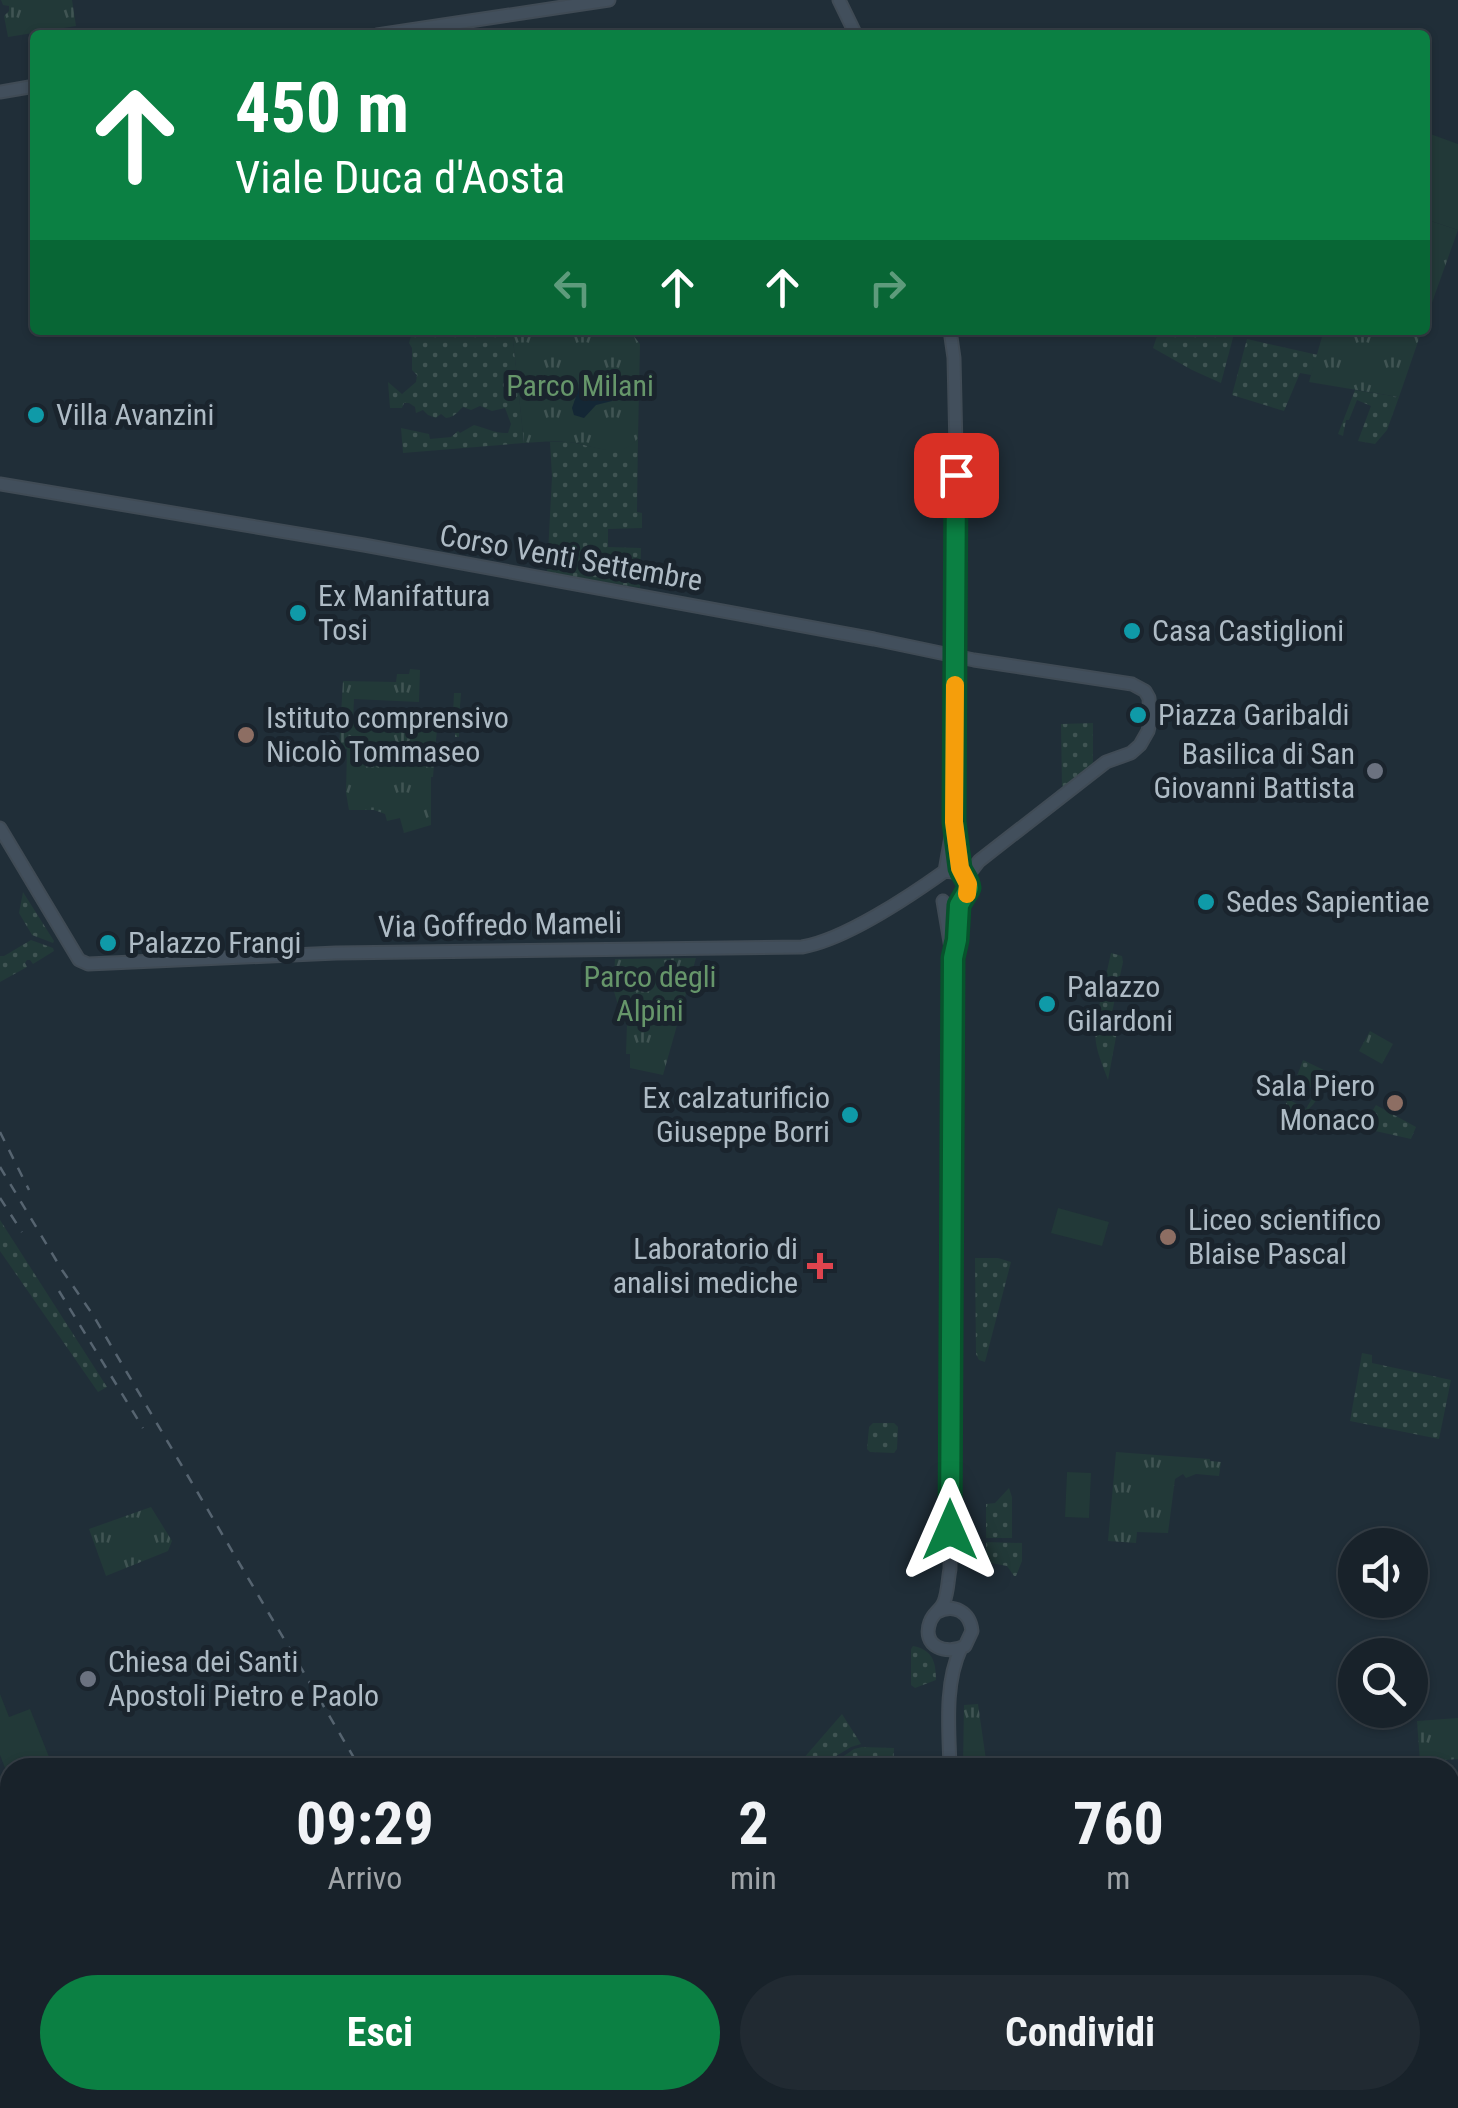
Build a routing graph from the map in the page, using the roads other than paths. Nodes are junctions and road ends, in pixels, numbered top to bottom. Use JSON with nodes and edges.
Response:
{"nodes":[{"id":1,"x":609,"y":0,"type":"edge"},
{"id":2,"x":839,"y":0,"type":"edge"},
{"id":3,"x":410,"y":30,"type":"edge"},
{"id":4,"x":854,"y":30,"type":"edge"},
{"id":5,"x":30,"y":87,"type":"edge"},
{"id":6,"x":0,"y":92,"type":"edge"},
{"id":7,"x":951,"y":335,"type":"edge"},
{"id":8,"x":0,"y":484,"type":"edge"},
{"id":9,"x":955,"y":656,"type":"junction"},
{"id":10,"x":954,"y":822,"type":"junction"},
{"id":11,"x":0,"y":828,"type":"edge"},
{"id":12,"x":942,"y":874,"type":"junction"},
{"id":13,"x":964,"y":876,"type":"junction"},
{"id":14,"x":941,"y":899,"type":"junction"},
{"id":15,"x":903,"y":900,"type":"junction"},
{"id":16,"x":960,"y":902,"type":"junction"},
{"id":17,"x":953,"y":958,"type":"junction"},
{"id":18,"x":950,"y":1569,"type":"junction"},
{"id":19,"x":960,"y":1611,"type":"junction"},
{"id":20,"x":937,"y":1612,"type":"junction"},
{"id":21,"x":938,"y":1648,"type":"junction"},
{"id":22,"x":961,"y":1648,"type":"junction"},
{"id":23,"x":950,"y":1694,"type":"junction"},
{"id":24,"x":950,"y":1758,"type":"edge"}],
"edges":[{"from":1,"to":3,"type":"street"},
{"from":2,"to":4,"type":"street"},
{"from":5,"to":6,"type":"street"},
{"from":7,"to":9,"type":"street"},
{"from":8,"to":9,"type":"street","name":"Corso Venti Settembre"},
{"from":9,"to":10,"type":"street"},
{"from":9,"to":13,"type":"street","name":"Corso Venti Settembre"},
{"from":10,"to":12,"type":"street"},
{"from":10,"to":13,"type":"street"},
{"from":11,"to":15,"type":"street","name":"Via Goffredo Mameli"},
{"from":12,"to":13,"type":"street"},
{"from":12,"to":14,"type":"street"},
{"from":12,"to":15,"type":"street","name":"Via Goffredo Mameli"},
{"from":13,"to":16,"type":"street"},
{"from":14,"to":15,"type":"street","name":"Via Goffredo Mameli"},
{"from":14,"to":16,"type":"street"},
{"from":14,"to":17,"type":"street"},
{"from":16,"to":17,"type":"street"},
{"from":17,"to":18,"type":"street"},
{"from":18,"to":19,"type":"street"},
{"from":18,"to":20,"type":"street"},
{"from":19,"to":20,"type":"street"},
{"from":19,"to":22,"type":"street"},
{"from":20,"to":21,"type":"street"},
{"from":21,"to":22,"type":"street"},
{"from":21,"to":23,"type":"street"},
{"from":22,"to":23,"type":"street"},
{"from":23,"to":24,"type":"street"}]}
